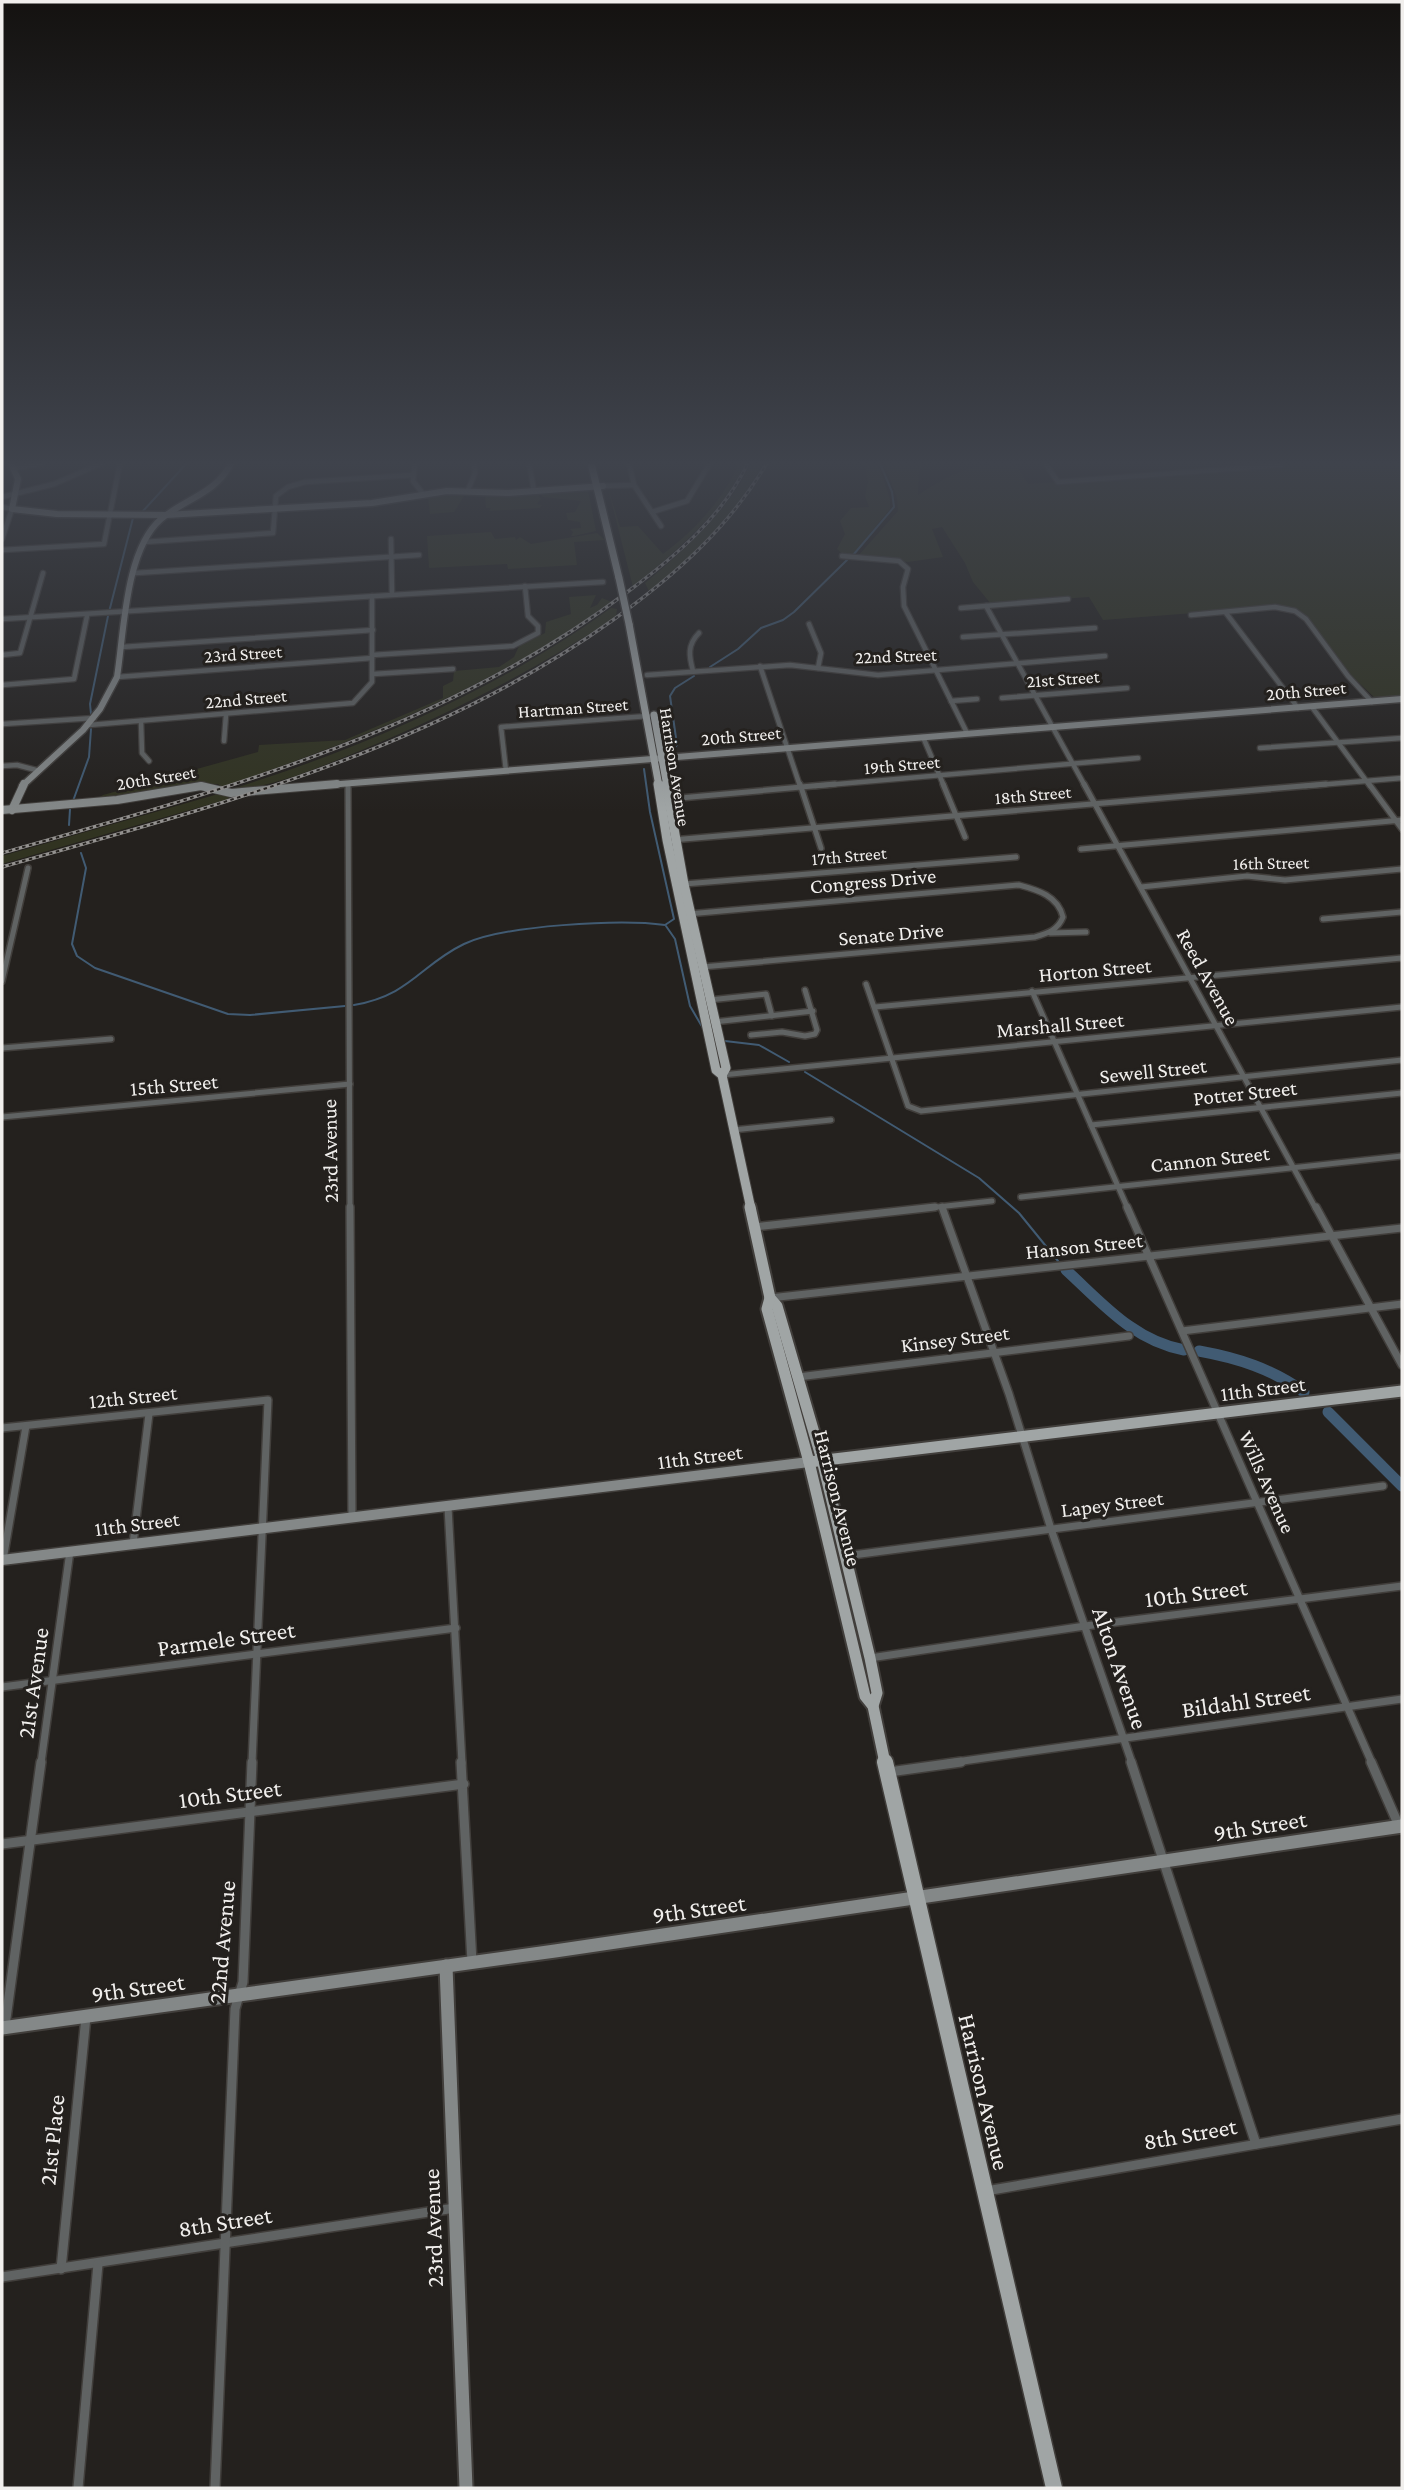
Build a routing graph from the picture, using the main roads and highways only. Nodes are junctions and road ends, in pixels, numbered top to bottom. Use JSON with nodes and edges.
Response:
{"nodes":[{"id":1,"x":622,"y":579,"type":"edge"},
{"id":2,"x":632,"y":623,"type":"junction"},
{"id":3,"x":658,"y":759,"type":"junction"},
{"id":4,"x":671,"y":840,"type":"junction"},
{"id":5,"x":687,"y":914,"type":"junction"},
{"id":6,"x":722,"y":1075,"type":"junction"},
{"id":7,"x":1402,"y":1391,"type":"edge"},
{"id":8,"x":815,"y":1461,"type":"junction"},
{"id":9,"x":873,"y":1706,"type":"junction"},
{"id":10,"x":1054,"y":2488,"type":"edge"}],
"edges":[{"from":1,"to":2,"type":"main road","name":"Harrison Avenue","bridge":true},
{"from":2,"to":3,"type":"main road","name":"Harrison Avenue"},
{"from":2,"to":3,"type":"main road","name":"Harrison Avenue"},
{"from":3,"to":4,"type":"main road","name":"Harrison Avenue"},
{"from":3,"to":4,"type":"main road","name":"Harrison Avenue"},
{"from":4,"to":5,"type":"main road","name":"Harrison Avenue"},
{"from":4,"to":5,"type":"main road","name":"Harrison Avenue"},
{"from":5,"to":6,"type":"main road","name":"Harrison Avenue"},
{"from":5,"to":6,"type":"main road","name":"Harrison Avenue"},
{"from":6,"to":8,"type":"main road","name":"Harrison Avenue"},
{"from":7,"to":8,"type":"main road","name":"11th Street"},
{"from":8,"to":9,"type":"main road","name":"Harrison Avenue"},
{"from":8,"to":9,"type":"main road","name":"Harrison Avenue"},
{"from":9,"to":10,"type":"main road","name":"Harrison Avenue"}]}
